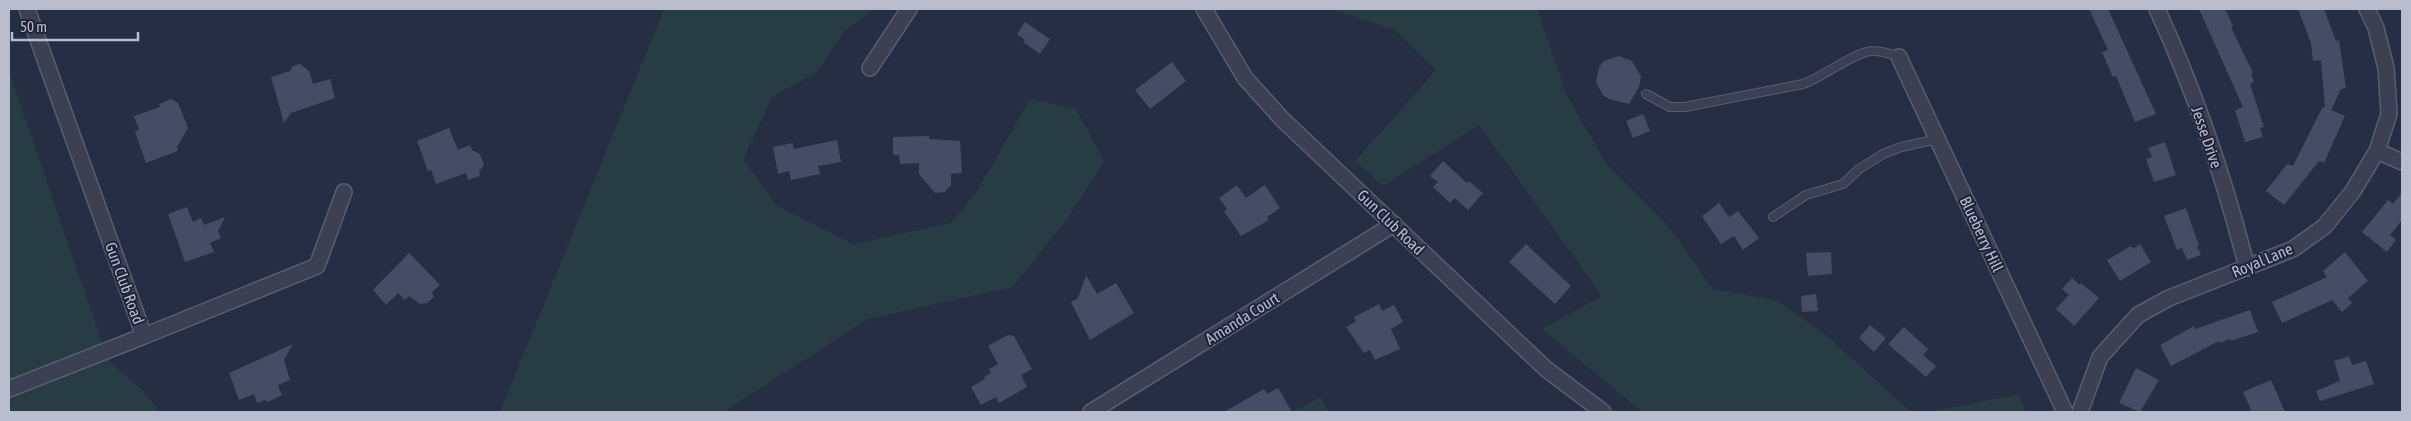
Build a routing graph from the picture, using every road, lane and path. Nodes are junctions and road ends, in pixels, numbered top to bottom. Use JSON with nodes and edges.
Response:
{"nodes":[{"id":1,"x":27,"y":9,"type":"edge"},
{"id":2,"x":909,"y":9,"type":"edge"},
{"id":3,"x":1204,"y":9,"type":"edge"},
{"id":4,"x":2157,"y":9,"type":"edge"},
{"id":5,"x":2368,"y":9,"type":"edge"},
{"id":6,"x":1899,"y":57,"type":"joint"},
{"id":7,"x":870,"y":68,"type":"dead end"},
{"id":8,"x":1646,"y":94,"type":"dead end"},
{"id":9,"x":1938,"y":139,"type":"junction"},
{"id":10,"x":2377,"y":150,"type":"junction"},
{"id":11,"x":2402,"y":162,"type":"edge"},
{"id":12,"x":344,"y":192,"type":"dead end"},
{"id":13,"x":1773,"y":217,"type":"dead end"},
{"id":14,"x":1394,"y":224,"type":"junction"},
{"id":15,"x":2247,"y":268,"type":"junction"},
{"id":16,"x":144,"y":336,"type":"junction"},
{"id":17,"x":9,"y":389,"type":"edge"},
{"id":18,"x":1091,"y":412,"type":"edge"},
{"id":19,"x":1603,"y":412,"type":"edge"},
{"id":20,"x":2065,"y":412,"type":"edge"},
{"id":21,"x":2080,"y":412,"type":"edge"}],
"edges":[{"from":1,"to":16,"type":"street","name":"Gun Club Road"},
{"from":2,"to":7,"type":"street"},
{"from":3,"to":14,"type":"street","name":"Gun Club Road"},
{"from":4,"to":15,"type":"street","name":"Jesse Drive"},
{"from":5,"to":10,"type":"street","name":"Royal Lane"},
{"from":6,"to":8,"type":"lane"},
{"from":6,"to":9,"type":"street","name":"Blueberry Hill"},
{"from":9,"to":13,"type":"lane"},
{"from":9,"to":20,"type":"street","name":"Blueberry Hill"},
{"from":10,"to":11,"type":"street"},
{"from":10,"to":15,"type":"street","name":"Royal Lane"},
{"from":12,"to":16,"type":"street","name":"Gun Club Road"},
{"from":14,"to":18,"type":"street","name":"Amanda Court"},
{"from":14,"to":19,"type":"street","name":"Gun Club Road"},
{"from":15,"to":21,"type":"street","name":"Royal Lane"},
{"from":16,"to":17,"type":"street"}]}
